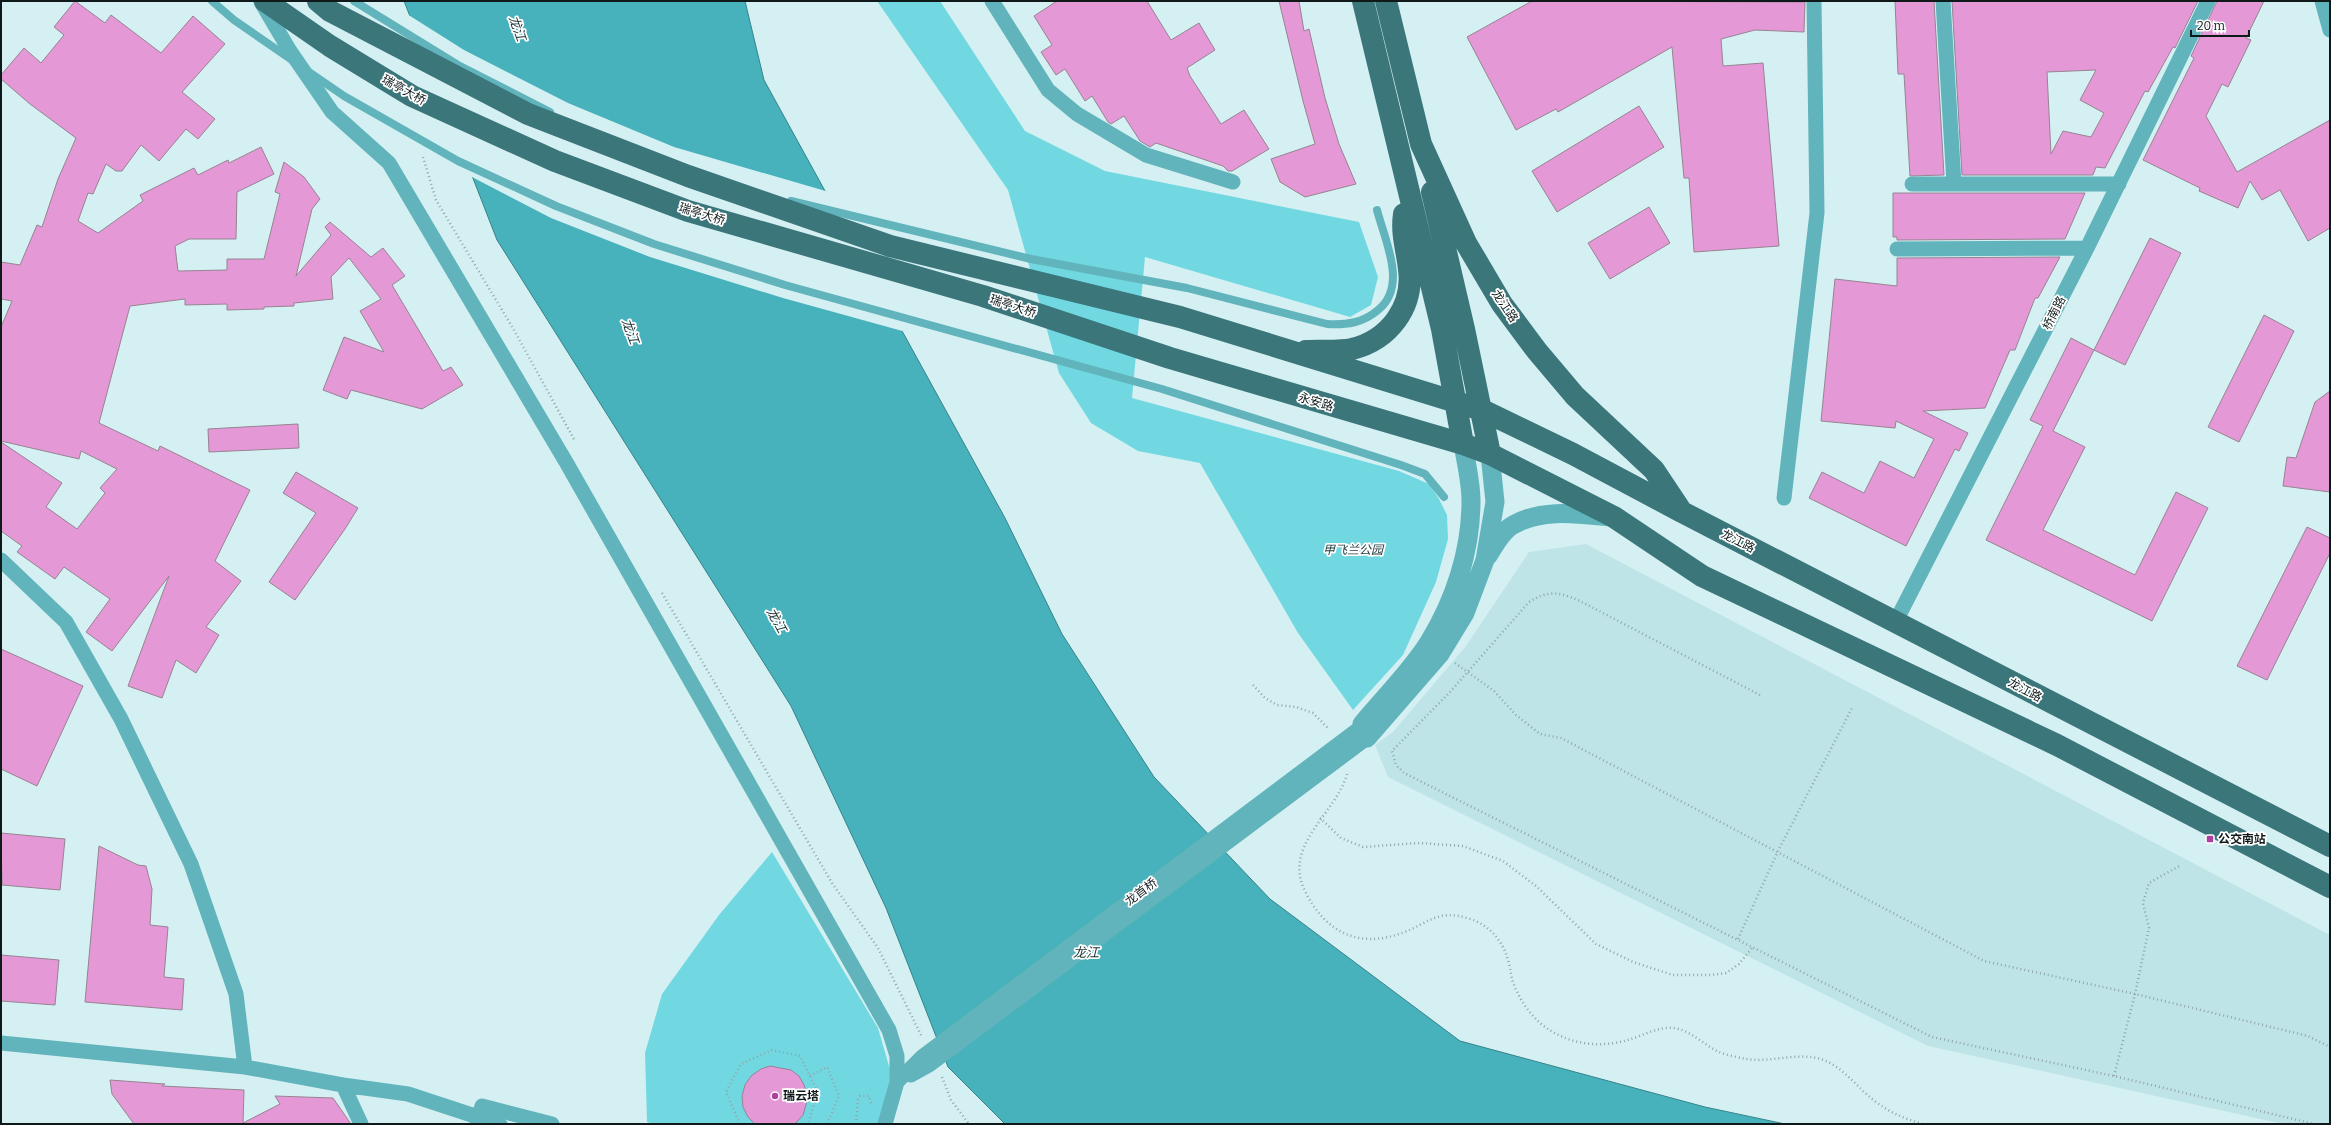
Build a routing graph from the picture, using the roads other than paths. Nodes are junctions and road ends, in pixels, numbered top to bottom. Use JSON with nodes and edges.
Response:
{"nodes":[{"id":1,"x":212,"y":1,"type":"edge"},
{"id":2,"x":261,"y":1,"type":"edge"},
{"id":3,"x":265,"y":1,"type":"edge"},
{"id":4,"x":318,"y":1,"type":"edge"},
{"id":5,"x":354,"y":1,"type":"edge"},
{"id":6,"x":992,"y":1,"type":"edge"},
{"id":7,"x":1363,"y":1,"type":"edge"},
{"id":8,"x":1386,"y":1,"type":"edge"},
{"id":9,"x":1814,"y":1,"type":"edge"},
{"id":10,"x":1943,"y":1,"type":"edge"},
{"id":11,"x":2208,"y":1,"type":"edge"},
{"id":12,"x":2322,"y":1,"type":"edge"},
{"id":13,"x":2330,"y":30,"type":"edge"},
{"id":14,"x":1420,"y":144,"type":"junction"},
{"id":15,"x":1233,"y":182,"type":"dead end"},
{"id":16,"x":1912,"y":184,"type":"dead end"},
{"id":17,"x":1954,"y":184,"type":"junction"},
{"id":18,"x":2119,"y":184,"type":"junction"},
{"id":19,"x":759,"y":191,"type":"dead end"},
{"id":20,"x":1407,"y":191,"type":"junction"},
{"id":21,"x":781,"y":198,"type":"dead end"},
{"id":22,"x":1377,"y":210,"type":"dead end"},
{"id":23,"x":2087,"y":248,"type":"junction"},
{"id":24,"x":1897,"y":249,"type":"dead end"},
{"id":25,"x":1291,"y":352,"type":"junction"},
{"id":26,"x":1170,"y":358,"type":"joint"},
{"id":27,"x":1455,"y":403,"type":"junction"},
{"id":28,"x":1482,"y":410,"type":"junction"},
{"id":29,"x":1463,"y":444,"type":"junction"},
{"id":30,"x":1490,"y":454,"type":"junction"},
{"id":31,"x":1444,"y":497,"type":"dead end"},
{"id":32,"x":1784,"y":498,"type":"dead end"},
{"id":33,"x":1682,"y":512,"type":"junction"},
{"id":34,"x":1614,"y":517,"type":"junction"},
{"id":35,"x":1,"y":560,"type":"edge"},
{"id":36,"x":1484,"y":560,"type":"junction"},
{"id":37,"x":1895,"y":623,"type":"junction"},
{"id":38,"x":1363,"y":733,"type":"junction"},
{"id":39,"x":2330,"y":846,"type":"edge"},
{"id":40,"x":2330,"y":887,"type":"edge"},
{"id":41,"x":1,"y":1043,"type":"edge"},
{"id":42,"x":245,"y":1067,"type":"junction"},
{"id":43,"x":897,"y":1082,"type":"junction"},
{"id":44,"x":343,"y":1085,"type":"junction"},
{"id":45,"x":478,"y":1121,"type":"edge"},
{"id":46,"x":362,"y":1124,"type":"edge"},
{"id":47,"x":502,"y":1124,"type":"edge"},
{"id":48,"x":552,"y":1124,"type":"edge"},
{"id":49,"x":885,"y":1124,"type":"edge"}],
"edges":[{"from":1,"to":31,"type":"lane"},
{"from":2,"to":43,"type":"street"},
{"from":3,"to":26,"type":"main road","name":"瑞亭大桥"},
{"from":4,"to":25,"type":"main road"},
{"from":5,"to":19,"type":"lane"},
{"from":6,"to":15,"type":"street"},
{"from":7,"to":20,"type":"main road"},
{"from":8,"to":14,"type":"main road","name":"龙江路"},
{"from":9,"to":32,"type":"street"},
{"from":10,"to":17,"type":"street"},
{"from":11,"to":18,"type":"street","name":"桥南路"},
{"from":12,"to":13,"type":"street"},
{"from":14,"to":28,"type":"main road"},
{"from":14,"to":33,"type":"main road","name":"龙江路"},
{"from":16,"to":17,"type":"street"},
{"from":17,"to":18,"type":"street"},
{"from":18,"to":23,"type":"street","name":"桥南路"},
{"from":20,"to":25,"type":"main road"},
{"from":20,"to":27,"type":"main road"},
{"from":21,"to":22,"type":"lane"},
{"from":23,"to":24,"type":"street"},
{"from":23,"to":37,"type":"street","name":"桥南路"},
{"from":25,"to":27,"type":"main road"},
{"from":26,"to":29,"type":"main road","name":"永安路"},
{"from":27,"to":28,"type":"main road"},
{"from":27,"to":29,"type":"main road"},
{"from":28,"to":30,"type":"main road"},
{"from":28,"to":33,"type":"main road"},
{"from":29,"to":30,"type":"main road","name":"永安路"},
{"from":29,"to":38,"type":"street"},
{"from":30,"to":34,"type":"main road","name":"永安路"},
{"from":30,"to":36,"type":"street"},
{"from":33,"to":37,"type":"main road","name":"龙江路"},
{"from":34,"to":36,"type":"street"},
{"from":34,"to":40,"type":"main road"},
{"from":35,"to":42,"type":"street"},
{"from":36,"to":38,"type":"street"},
{"from":37,"to":39,"type":"main road","name":"龙江路"},
{"from":38,"to":43,"type":"street","name":"龙首桥"},
{"from":41,"to":42,"type":"street"},
{"from":42,"to":44,"type":"street"},
{"from":43,"to":49,"type":"street"},
{"from":44,"to":45,"type":"street"},
{"from":44,"to":46,"type":"street"},
{"from":45,"to":47,"type":"street"},
{"from":45,"to":48,"type":"street"}]}
